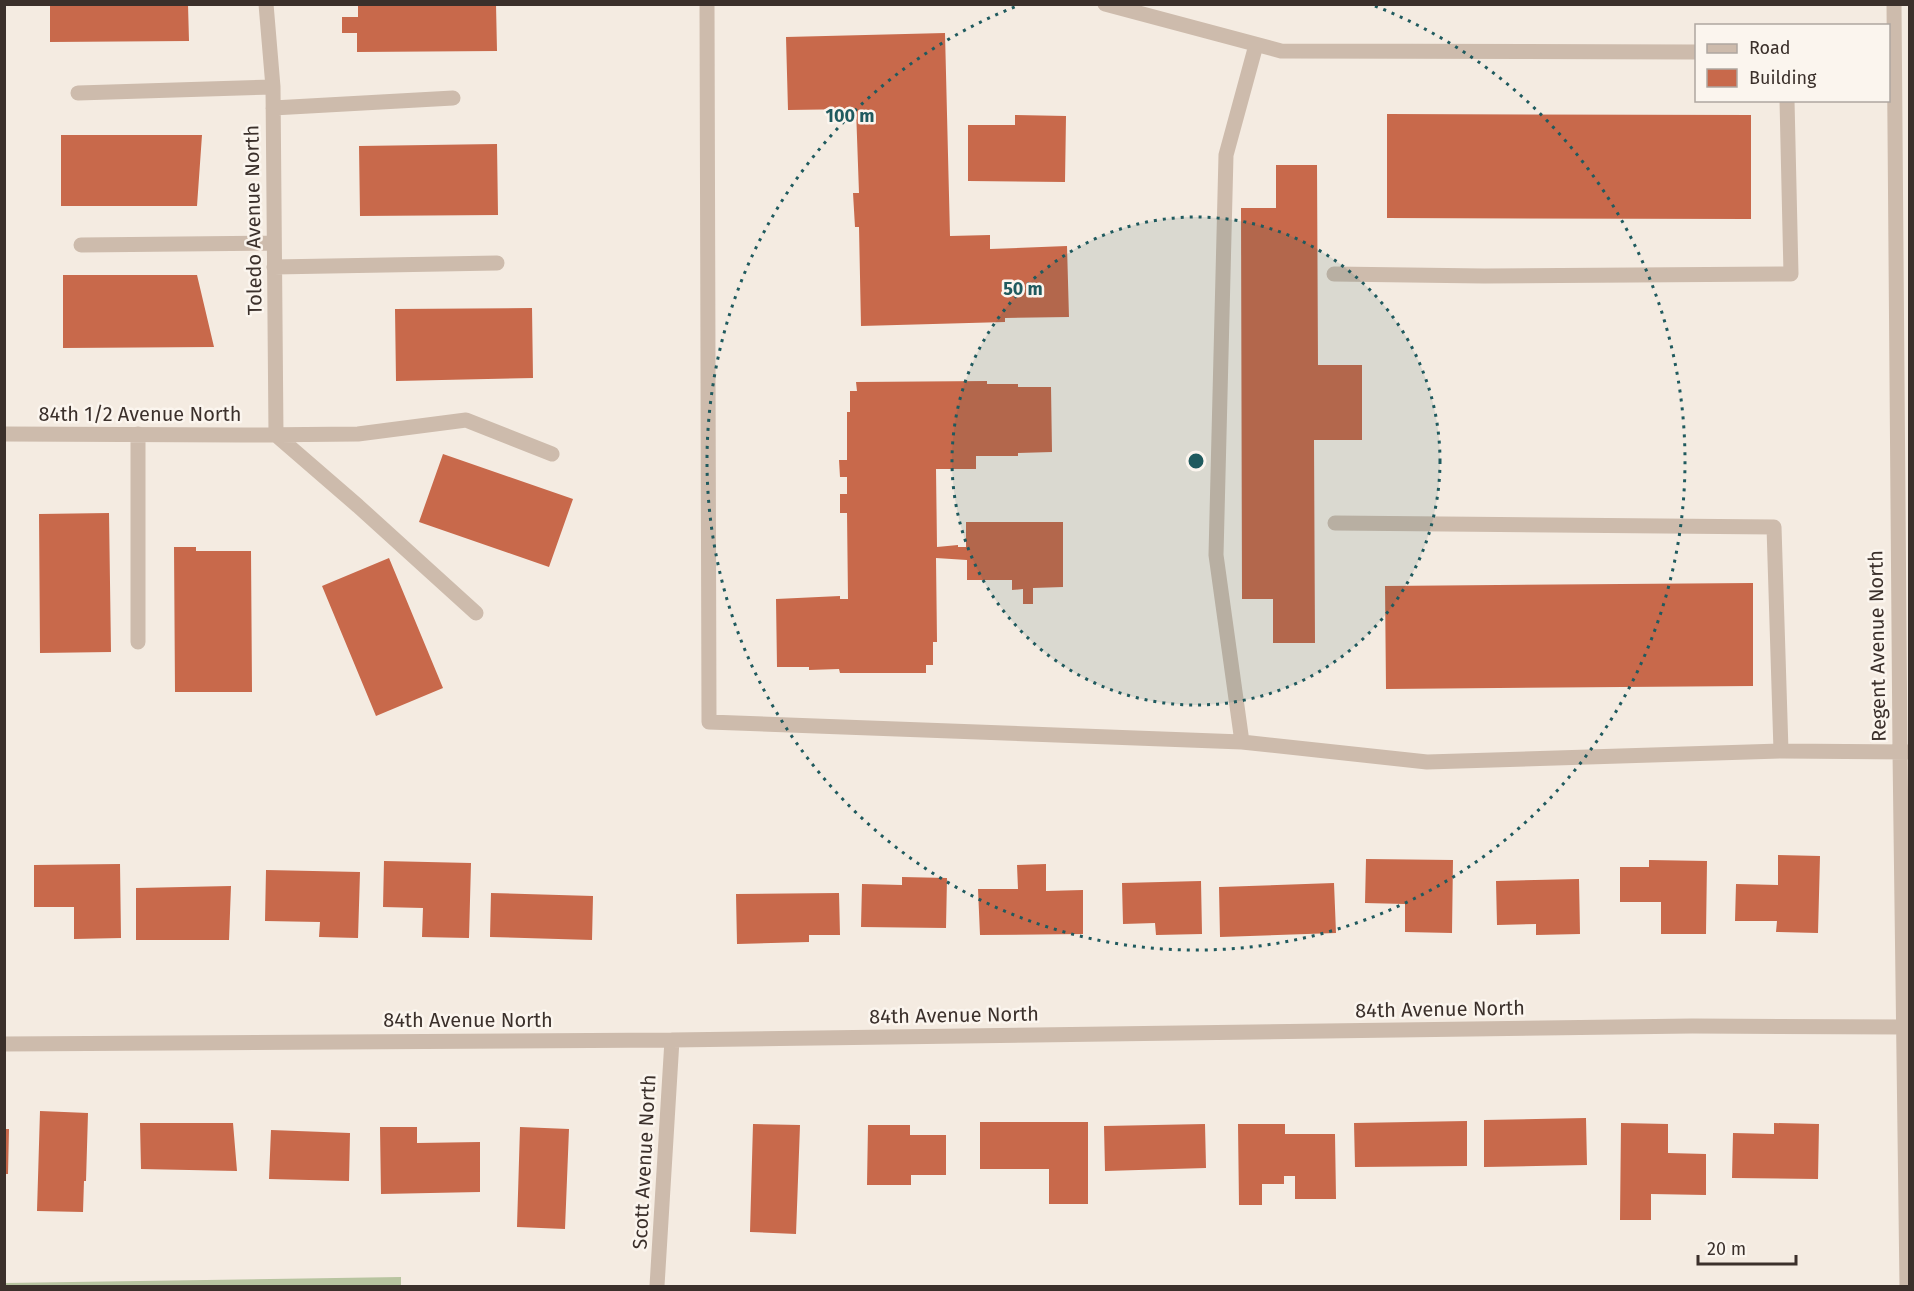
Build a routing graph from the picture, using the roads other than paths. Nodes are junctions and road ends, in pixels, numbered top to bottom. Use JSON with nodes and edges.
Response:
{"nodes":[{"id":1,"x":266,"y":4,"type":"edge"},
{"id":2,"x":707,"y":4,"type":"edge"},
{"id":3,"x":1105,"y":4,"type":"edge"},
{"id":4,"x":1893,"y":4,"type":"edge"},
{"id":5,"x":1256,"y":45,"type":"junction"},
{"id":6,"x":1695,"y":52,"type":"edge"},
{"id":7,"x":1891,"y":52,"type":"edge"},
{"id":8,"x":273,"y":87,"type":"junction"},
{"id":9,"x":78,"y":93,"type":"dead end"},
{"id":10,"x":453,"y":98,"type":"dead end"},
{"id":11,"x":1787,"y":102,"type":"edge"},
{"id":12,"x":273,"y":108,"type":"junction"},
{"id":13,"x":274,"y":243,"type":"junction"},
{"id":14,"x":81,"y":245,"type":"dead end"},
{"id":15,"x":497,"y":263,"type":"dead end"},
{"id":16,"x":274,"y":267,"type":"junction"},
{"id":17,"x":1334,"y":274,"type":"dead end"},
{"id":18,"x":4,"y":434,"type":"edge"},
{"id":19,"x":138,"y":434,"type":"junction"},
{"id":20,"x":276,"y":435,"type":"junction"},
{"id":21,"x":552,"y":454,"type":"dead end"},
{"id":22,"x":1335,"y":523,"type":"dead end"},
{"id":23,"x":476,"y":613,"type":"dead end"},
{"id":24,"x":138,"y":642,"type":"dead end"},
{"id":25,"x":1242,"y":742,"type":"junction"},
{"id":26,"x":1781,"y":751,"type":"junction"},
{"id":27,"x":1904,"y":752,"type":"edge"},
{"id":28,"x":1904,"y":1027,"type":"junction"},
{"id":29,"x":672,"y":1040,"type":"junction"},
{"id":30,"x":4,"y":1044,"type":"edge"},
{"id":31,"x":657,"y":1287,"type":"edge"},
{"id":32,"x":1907,"y":1287,"type":"edge"}],
"edges":[{"from":1,"to":8,"type":"street","name":"Toledo Avenue North"},
{"from":2,"to":25,"type":"street"},
{"from":3,"to":5,"type":"street"},
{"from":4,"to":7,"type":"street","name":"Regent Avenue North"},
{"from":5,"to":6,"type":"street"},
{"from":5,"to":25,"type":"street"},
{"from":7,"to":27,"type":"street","name":"Regent Avenue North"},
{"from":8,"to":9,"type":"street"},
{"from":8,"to":12,"type":"street","name":"Toledo Avenue North"},
{"from":10,"to":12,"type":"street"},
{"from":11,"to":17,"type":"street"},
{"from":12,"to":13,"type":"street","name":"Toledo Avenue North"},
{"from":13,"to":14,"type":"street"},
{"from":13,"to":16,"type":"street","name":"Toledo Avenue North"},
{"from":15,"to":16,"type":"street"},
{"from":16,"to":20,"type":"street","name":"Toledo Avenue North"},
{"from":18,"to":19,"type":"street","name":"84th 1/2 Avenue North"},
{"from":19,"to":20,"type":"street","name":"84th 1/2 Avenue North"},
{"from":19,"to":24,"type":"street"},
{"from":20,"to":21,"type":"street","name":"84th 1/2 Avenue North"},
{"from":20,"to":23,"type":"street"},
{"from":22,"to":26,"type":"street"},
{"from":25,"to":26,"type":"street"},
{"from":26,"to":27,"type":"street"},
{"from":27,"to":28,"type":"street","name":"Regent Avenue North"},
{"from":28,"to":29,"type":"street","name":"84th Avenue North"},
{"from":28,"to":32,"type":"street","name":"Regent Avenue North"},
{"from":29,"to":30,"type":"street","name":"84th Avenue North"},
{"from":29,"to":31,"type":"street","name":"Scott Avenue North"}]}
